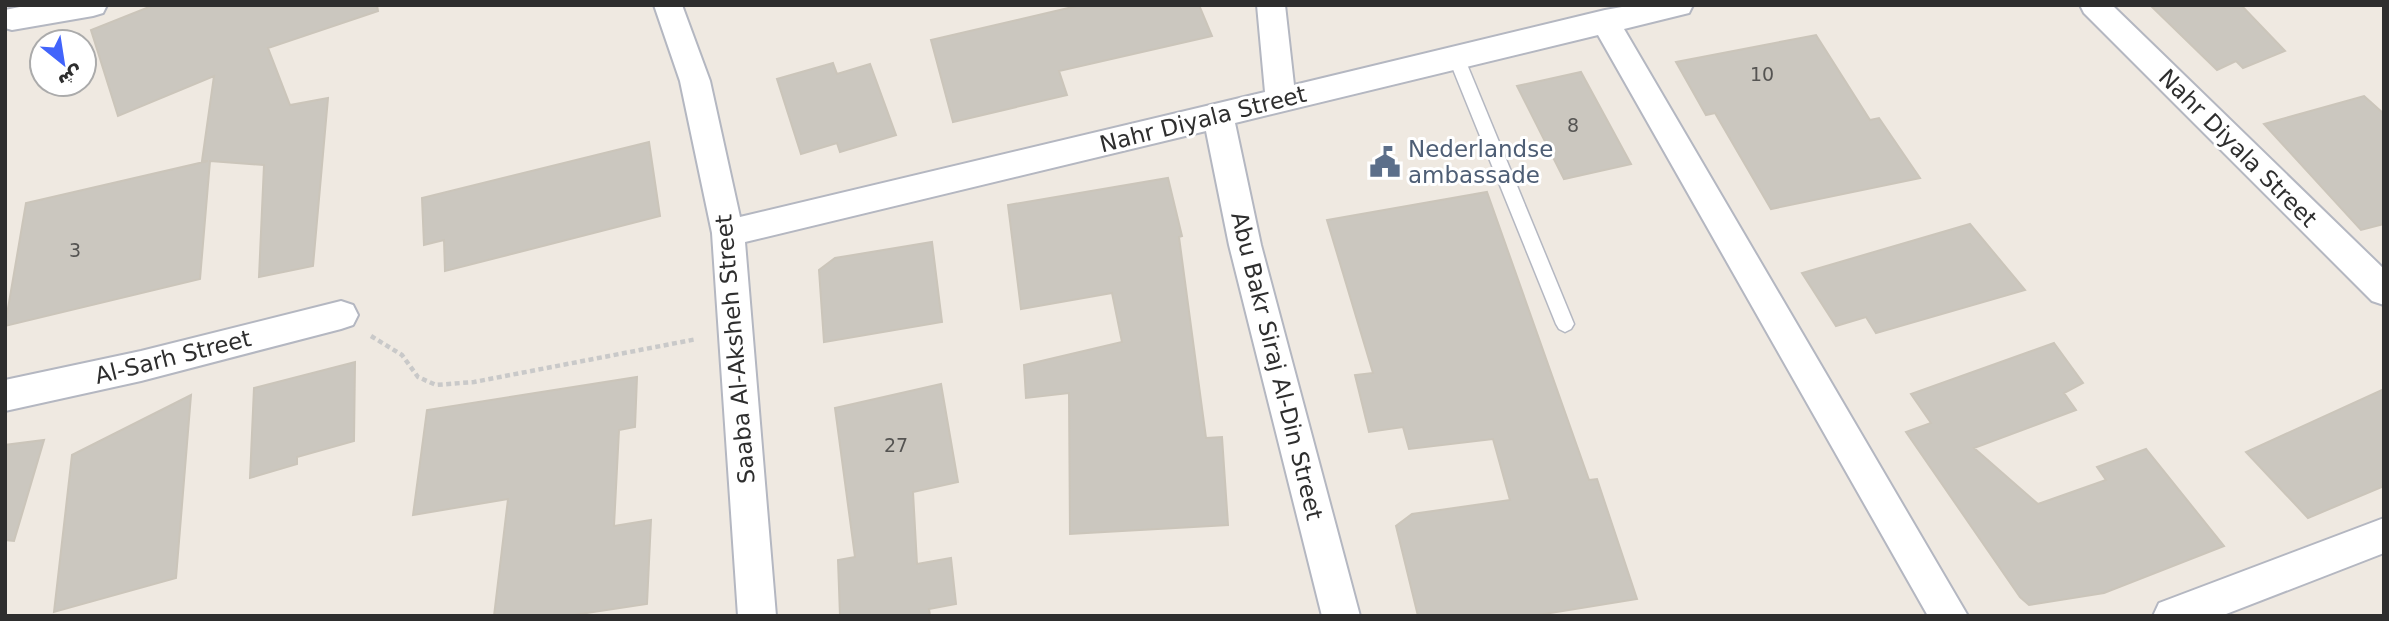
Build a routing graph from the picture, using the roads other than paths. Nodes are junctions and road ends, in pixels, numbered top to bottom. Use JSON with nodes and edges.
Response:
{"nodes":[{"id":1,"x":93,"y":5,"type":"edge"},
{"id":2,"x":668,"y":5,"type":"edge"},
{"id":3,"x":1271,"y":5,"type":"edge"},
{"id":4,"x":1679,"y":5,"type":"edge"},
{"id":5,"x":2094,"y":5,"type":"edge"},
{"id":6,"x":1605,"y":21,"type":"junction"},
{"id":7,"x":9,"y":23,"type":"edge"},
{"id":8,"x":1456,"y":57,"type":"junction"},
{"id":9,"x":1281,"y":100,"type":"junction"},
{"id":10,"x":1218,"y":116,"type":"junction"},
{"id":11,"x":728,"y":233,"type":"junction"},
{"id":12,"x":2384,"y":291,"type":"edge"},
{"id":13,"x":341,"y":315,"type":"road end"},
{"id":14,"x":1565,"y":324,"type":"dead end"},
{"id":15,"x":5,"y":396,"type":"edge"},
{"id":16,"x":2384,"y":535,"type":"edge"},
{"id":17,"x":757,"y":616,"type":"edge"},
{"id":18,"x":1341,"y":616,"type":"edge"},
{"id":19,"x":1950,"y":616,"type":"edge"},
{"id":20,"x":2172,"y":616,"type":"edge"}],
"edges":[{"from":1,"to":7,"type":"street"},
{"from":2,"to":11,"type":"street","name":"Saaba Al-Aksheh Street"},
{"from":3,"to":9,"type":"street"},
{"from":4,"to":6,"type":"street","name":"Nahr Diyala Street"},
{"from":5,"to":12,"type":"street","name":"Nahr Diyala Street"},
{"from":6,"to":8,"type":"street","name":"Nahr Diyala Street"},
{"from":6,"to":19,"type":"street"},
{"from":8,"to":9,"type":"street","name":"Nahr Diyala Street"},
{"from":8,"to":14,"type":"lane"},
{"from":9,"to":10,"type":"street","name":"Nahr Diyala Street"},
{"from":10,"to":11,"type":"street","name":"Nahr Diyala Street"},
{"from":10,"to":18,"type":"street","name":"Abu Bakr Siraj Al-Din Street"},
{"from":11,"to":17,"type":"street","name":"Saaba Al-Aksheh Street"},
{"from":13,"to":15,"type":"street","name":"Al-Sarh Street"},
{"from":16,"to":20,"type":"street"}]}
